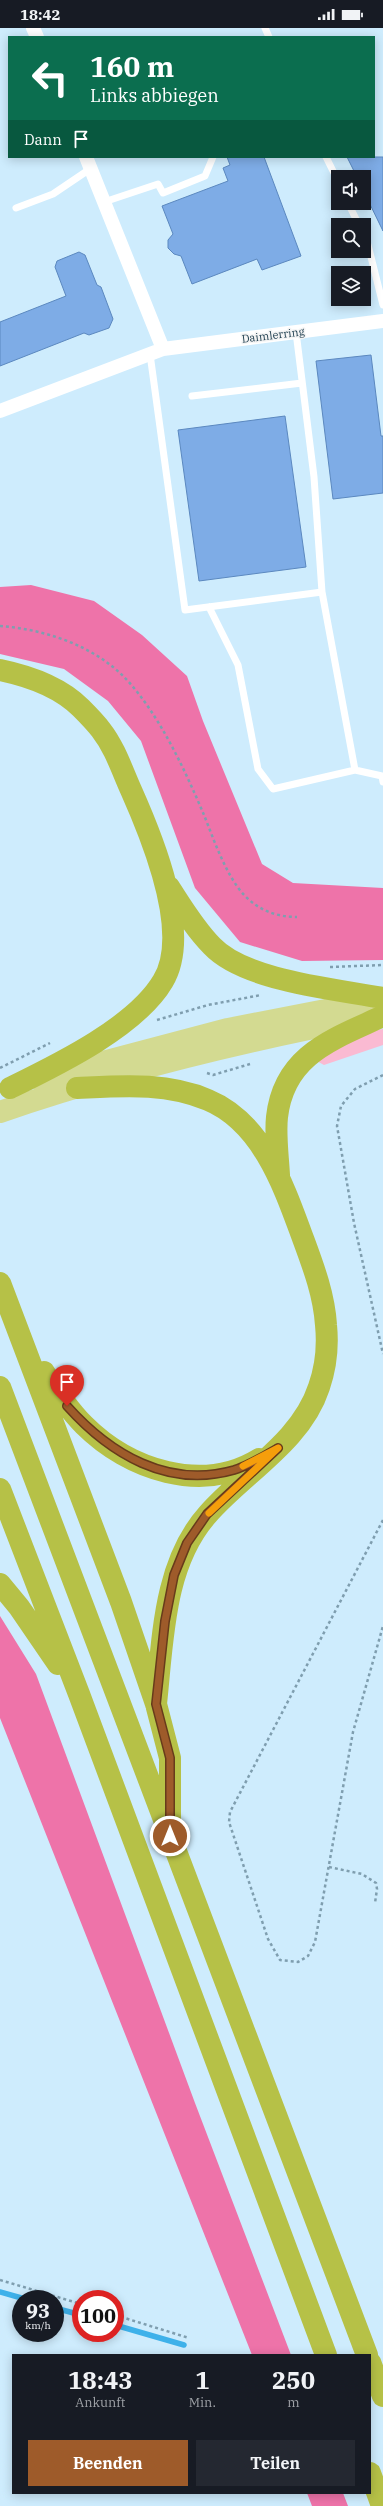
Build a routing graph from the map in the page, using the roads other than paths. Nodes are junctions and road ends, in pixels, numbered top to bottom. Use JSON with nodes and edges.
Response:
{"nodes":[{"id":1,"x":213,"y":158,"type":"edge"},
{"id":2,"x":326,"y":158,"type":"edge"},
{"id":3,"x":88,"y":163,"type":"edge"},
{"id":4,"x":332,"y":170,"type":"edge"},
{"id":5,"x":104,"y":202,"type":"junction"},
{"id":6,"x":16,"y":208,"type":"dead end"},
{"id":7,"x":371,"y":256,"type":"edge"},
{"id":8,"x":383,"y":305,"type":"edge"},
{"id":9,"x":383,"y":320,"type":"edge"},
{"id":10,"x":296,"y":332,"type":"junction"},
{"id":11,"x":163,"y":349,"type":"junction"},
{"id":12,"x":150,"y":354,"type":"junction"},
{"id":13,"x":302,"y":384,"type":"junction"},
{"id":14,"x":192,"y":396,"type":"dead end"},
{"id":15,"x":0,"y":411,"type":"edge"},
{"id":16,"x":322,"y":592,"type":"junction"},
{"id":17,"x":209,"y":607,"type":"junction"},
{"id":18,"x":0,"y":670,"type":"edge"},
{"id":19,"x":355,"y":770,"type":"junction"},
{"id":20,"x":383,"y":782,"type":"edge"},
{"id":21,"x":166,"y":882,"type":"junction"},
{"id":22,"x":383,"y":998,"type":"edge"},
{"id":23,"x":383,"y":1015,"type":"edge"},
{"id":24,"x":77,"y":1088,"type":"junction"},
{"id":25,"x":5,"y":1089,"type":"edge"},
{"id":26,"x":0,"y":1112,"type":"edge"},
{"id":27,"x":280,"y":1176,"type":"junction"},
{"id":28,"x":0,"y":1283,"type":"edge"},
{"id":29,"x":19,"y":1334,"type":"junction"},
{"id":30,"x":0,"y":1387,"type":"edge"},
{"id":31,"x":278,"y":1448,"type":"junction"},
{"id":32,"x":0,"y":1489,"type":"edge"},
{"id":33,"x":1,"y":1584,"type":"edge"},
{"id":34,"x":79,"y":1694,"type":"junction"},
{"id":35,"x":156,"y":1704,"type":"junction"},
{"id":36,"x":170,"y":1836,"type":"junction"},
{"id":37,"x":326,"y":2354,"type":"edge"},
{"id":38,"x":367,"y":2354,"type":"edge"},
{"id":39,"x":371,"y":2365,"type":"edge"},
{"id":40,"x":383,"y":2396,"type":"edge"},
{"id":41,"x":371,"y":2476,"type":"edge"},
{"id":42,"x":382,"y":2506,"type":"edge"}],
"edges":[{"from":1,"to":5,"type":"lane"},
{"from":2,"to":4,"type":"lane"},
{"from":3,"to":5,"type":"street"},
{"from":3,"to":6,"type":"lane"},
{"from":5,"to":11,"type":"street"},
{"from":7,"to":8,"type":"lane"},
{"from":9,"to":10,"type":"street","name":"Daimlerring"},
{"from":10,"to":11,"type":"street","name":"Daimlerring"},
{"from":10,"to":13,"type":"lane"},
{"from":11,"to":12,"type":"street","name":"Daimlerring"},
{"from":12,"to":15,"type":"street","name":"Daimlerring"},
{"from":12,"to":17,"type":"lane"},
{"from":13,"to":14,"type":"lane"},
{"from":13,"to":16,"type":"lane"},
{"from":16,"to":17,"type":"lane"},
{"from":16,"to":19,"type":"lane"},
{"from":17,"to":19,"type":"lane"},
{"from":18,"to":21,"type":"highway"},
{"from":19,"to":20,"type":"lane"},
{"from":21,"to":22,"type":"highway"},
{"from":21,"to":25,"type":"highway"},
{"from":22,"to":25,"type":"main road"},
{"from":23,"to":24,"type":"main road"},
{"from":23,"to":27,"type":"highway"},
{"from":24,"to":26,"type":"main road"},
{"from":24,"to":27,"type":"highway"},
{"from":27,"to":31,"type":"highway"},
{"from":28,"to":29,"type":"highway"},
{"from":29,"to":31,"type":"highway"},
{"from":29,"to":35,"type":"highway"},
{"from":30,"to":36,"type":"highway"},
{"from":31,"to":35,"type":"highway"},
{"from":32,"to":34,"type":"highway"},
{"from":33,"to":34,"type":"highway"},
{"from":34,"to":37,"type":"highway"},
{"from":35,"to":36,"type":"highway"},
{"from":36,"to":38,"type":"highway"},
{"from":39,"to":40,"type":"highway"},
{"from":41,"to":42,"type":"highway"}]}
